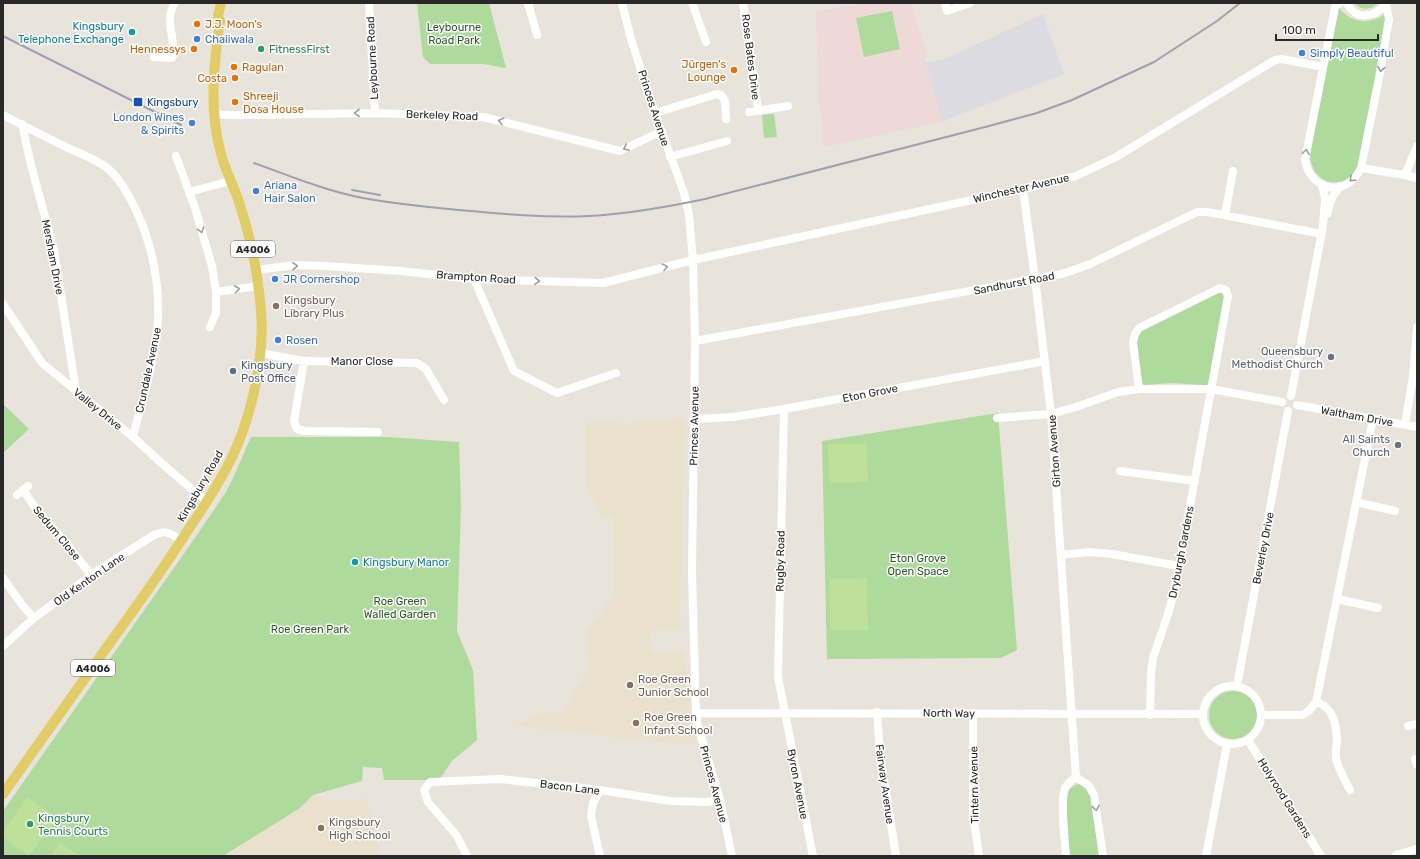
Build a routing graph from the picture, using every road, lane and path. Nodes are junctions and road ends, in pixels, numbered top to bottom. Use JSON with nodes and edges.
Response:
{"nodes":[{"id":1,"x":174,"y":3,"type":"edge"},
{"id":2,"x":221,"y":3,"type":"edge"},
{"id":3,"x":228,"y":3,"type":"edge"},
{"id":4,"x":369,"y":3,"type":"edge"},
{"id":5,"x":528,"y":3,"type":"edge"},
{"id":6,"x":622,"y":3,"type":"edge"},
{"id":7,"x":692,"y":3,"type":"edge"},
{"id":8,"x":743,"y":3,"type":"edge"},
{"id":9,"x":945,"y":3,"type":"edge"},
{"id":10,"x":970,"y":3,"type":"edge"},
{"id":11,"x":1340,"y":3,"type":"edge"},
{"id":12,"x":1347,"y":3,"type":"edge"},
{"id":13,"x":1386,"y":3,"type":"edge"},
{"id":14,"x":220,"y":22,"type":"junction"},
{"id":15,"x":537,"y":36,"type":"dead end"},
{"id":16,"x":706,"y":42,"type":"dead end"},
{"id":17,"x":154,"y":57,"type":"dead end"},
{"id":18,"x":1323,"y":67,"type":"junction"},
{"id":19,"x":788,"y":106,"type":"dead end"},
{"id":20,"x":374,"y":113,"type":"junction"},
{"id":21,"x":655,"y":113,"type":"junction"},
{"id":22,"x":214,"y":114,"type":"junction"},
{"id":23,"x":3,"y":115,"type":"edge"},
{"id":24,"x":726,"y":120,"type":"dead end"},
{"id":25,"x":22,"y":124,"type":"junction"},
{"id":26,"x":662,"y":131,"type":"junction"},
{"id":27,"x":727,"y":141,"type":"dead end"},
{"id":28,"x":1417,"y":146,"type":"edge"},
{"id":29,"x":176,"y":156,"type":"dead end"},
{"id":30,"x":670,"y":157,"type":"junction"},
{"id":31,"x":1361,"y":168,"type":"junction"},
{"id":32,"x":1233,"y":171,"type":"dead end"},
{"id":33,"x":1405,"y":175,"type":"junction"},
{"id":34,"x":1417,"y":178,"type":"edge"},
{"id":35,"x":230,"y":181,"type":"junction"},
{"id":36,"x":1322,"y":185,"type":"junction"},
{"id":37,"x":1340,"y":186,"type":"junction"},
{"id":38,"x":1023,"y":189,"type":"junction"},
{"id":39,"x":189,"y":192,"type":"junction"},
{"id":40,"x":1225,"y":215,"type":"junction"},
{"id":41,"x":1322,"y":230,"type":"junction"},
{"id":42,"x":693,"y":260,"type":"junction"},
{"id":43,"x":256,"y":270,"type":"junction"},
{"id":44,"x":474,"y":279,"type":"junction"},
{"id":45,"x":1035,"y":279,"type":"junction"},
{"id":46,"x":258,"y":286,"type":"junction"},
{"id":47,"x":216,"y":292,"type":"junction"},
{"id":48,"x":3,"y":304,"type":"edge"},
{"id":49,"x":210,"y":327,"type":"dead end"},
{"id":50,"x":1417,"y":327,"type":"edge"},
{"id":51,"x":695,"y":341,"type":"junction"},
{"id":52,"x":260,"y":353,"type":"junction"},
{"id":53,"x":1044,"y":360,"type":"junction"},
{"id":54,"x":304,"y":361,"type":"junction"},
{"id":55,"x":616,"y":373,"type":"dead end"},
{"id":56,"x":1139,"y":389,"type":"junction"},
{"id":57,"x":1211,"y":389,"type":"junction"},
{"id":58,"x":76,"y":391,"type":"junction"},
{"id":59,"x":1291,"y":396,"type":"junction"},
{"id":60,"x":444,"y":400,"type":"dead end"},
{"id":61,"x":1282,"y":402,"type":"junction"},
{"id":62,"x":1297,"y":405,"type":"junction"},
{"id":63,"x":784,"y":409,"type":"junction"},
{"id":64,"x":1288,"y":411,"type":"junction"},
{"id":65,"x":1051,"y":414,"type":"junction"},
{"id":66,"x":997,"y":418,"type":"dead end"},
{"id":67,"x":694,"y":419,"type":"junction"},
{"id":68,"x":1373,"y":419,"type":"junction"},
{"id":69,"x":1405,"y":424,"type":"junction"},
{"id":70,"x":1417,"y":427,"type":"edge"},
{"id":71,"x":378,"y":432,"type":"dead end"},
{"id":72,"x":133,"y":437,"type":"junction"},
{"id":73,"x":1120,"y":471,"type":"dead end"},
{"id":74,"x":1195,"y":481,"type":"junction"},
{"id":75,"x":22,"y":491,"type":"dead end"},
{"id":76,"x":207,"y":502,"type":"junction"},
{"id":77,"x":1356,"y":502,"type":"junction"},
{"id":78,"x":1395,"y":511,"type":"dead end"},
{"id":79,"x":182,"y":541,"type":"junction"},
{"id":80,"x":1061,"y":555,"type":"junction"},
{"id":81,"x":1179,"y":566,"type":"junction"},
{"id":82,"x":91,"y":575,"type":"junction"},
{"id":83,"x":3,"y":578,"type":"edge"},
{"id":84,"x":1338,"y":599,"type":"junction"},
{"id":85,"x":1378,"y":608,"type":"dead end"},
{"id":86,"x":34,"y":618,"type":"junction"},
{"id":87,"x":3,"y":646,"type":"edge"},
{"id":88,"x":1237,"y":686,"type":"junction"},
{"id":89,"x":1316,"y":702,"type":"junction"},
{"id":90,"x":784,"y":712,"type":"junction"},
{"id":91,"x":877,"y":712,"type":"junction"},
{"id":92,"x":696,"y":713,"type":"junction"},
{"id":93,"x":973,"y":713,"type":"junction"},
{"id":94,"x":1071,"y":714,"type":"junction"},
{"id":95,"x":1203,"y":714,"type":"junction"},
{"id":96,"x":1150,"y":715,"type":"junction"},
{"id":97,"x":1262,"y":715,"type":"junction"},
{"id":98,"x":1417,"y":724,"type":"edge"},
{"id":99,"x":1408,"y":726,"type":"dead end"},
{"id":100,"x":1248,"y":740,"type":"junction"},
{"id":101,"x":1227,"y":744,"type":"junction"},
{"id":102,"x":1076,"y":777,"type":"junction"},
{"id":103,"x":600,"y":790,"type":"junction"},
{"id":104,"x":1350,"y":790,"type":"dead end"},
{"id":105,"x":3,"y":794,"type":"edge"},
{"id":106,"x":720,"y":800,"type":"junction"},
{"id":107,"x":1417,"y":849,"type":"edge"},
{"id":108,"x":1396,"y":855,"type":"dead end"},
{"id":109,"x":467,"y":856,"type":"edge"},
{"id":110,"x":600,"y":856,"type":"edge"},
{"id":111,"x":732,"y":856,"type":"edge"},
{"id":112,"x":813,"y":856,"type":"edge"},
{"id":113,"x":896,"y":856,"type":"edge"},
{"id":114,"x":979,"y":856,"type":"edge"},
{"id":115,"x":1066,"y":856,"type":"edge"},
{"id":116,"x":1103,"y":856,"type":"edge"},
{"id":117,"x":1206,"y":856,"type":"edge"},
{"id":118,"x":1321,"y":856,"type":"edge"}],
"edges":[{"from":1,"to":17,"type":"street"},
{"from":2,"to":14,"type":"main road","name":"Kingsbury Road","number":"A4006"},
{"from":3,"to":14,"type":"main road","name":"Kingsbury Road","number":"A4006"},
{"from":4,"to":20,"type":"street","name":"Leybourne Road"},
{"from":5,"to":15,"type":"street"},
{"from":6,"to":21,"type":"street","name":"Princes Avenue"},
{"from":7,"to":16,"type":"street"},
{"from":8,"to":19,"type":"street","name":"Rose Bates Drive"},
{"from":9,"to":10,"type":"street"},
{"from":11,"to":18,"type":"street"},
{"from":12,"to":13,"type":"street"},
{"from":13,"to":31,"type":"street","one_way":true},
{"from":14,"to":22,"type":"main road","name":"Kingsbury Road","number":"A4006"},
{"from":36,"to":18,"type":"street","one_way":true},
{"from":18,"to":38,"type":"street","name":"Winchester Avenue"},
{"from":20,"to":22,"type":"street","name":"Berkeley Road","one_way":true},
{"from":26,"to":20,"type":"street","name":"Berkeley Road","one_way":true},
{"from":21,"to":24,"type":"street"},
{"from":21,"to":26,"type":"street","name":"Princes Avenue"},
{"from":22,"to":35,"type":"main road","name":"Kingsbury Road","number":"A4006"},
{"from":23,"to":25,"type":"street","name":"Crundale Avenue"},
{"from":25,"to":58,"type":"street","name":"Mersham Drive"},
{"from":25,"to":72,"type":"street","name":"Crundale Avenue"},
{"from":26,"to":30,"type":"street","name":"Princes Avenue"},
{"from":27,"to":30,"type":"street"},
{"from":28,"to":33,"type":"street"},
{"from":29,"to":39,"type":"street"},
{"from":30,"to":42,"type":"street","name":"Princes Avenue"},
{"from":31,"to":33,"type":"street"},
{"from":31,"to":37,"type":"street","one_way":true},
{"from":32,"to":40,"type":"street"},
{"from":33,"to":34,"type":"street"},
{"from":35,"to":39,"type":"street"},
{"from":35,"to":43,"type":"main road","name":"Kingsbury Road","number":"A4006"},
{"from":36,"to":37,"type":"street"},
{"from":36,"to":41,"type":"street"},
{"from":37,"to":41,"type":"street"},
{"from":38,"to":42,"type":"street","name":"Winchester Avenue"},
{"from":38,"to":45,"type":"street","name":"Girton Avenue"},
{"from":39,"to":47,"type":"street","one_way":true},
{"from":40,"to":41,"type":"street","name":"Sandhurst Road"},
{"from":40,"to":45,"type":"street","name":"Sandhurst Road"},
{"from":41,"to":59,"type":"street"},
{"from":44,"to":42,"type":"street","name":"Brampton Road","one_way":true},
{"from":42,"to":51,"type":"street","name":"Princes Avenue"},
{"from":43,"to":44,"type":"street","name":"Brampton Road","one_way":true},
{"from":43,"to":46,"type":"main road","name":"Kingsbury Road","number":"A4006"},
{"from":44,"to":55,"type":"street"},
{"from":45,"to":51,"type":"street","name":"Sandhurst Road"},
{"from":45,"to":53,"type":"street","name":"Girton Avenue"},
{"from":47,"to":46,"type":"street","one_way":true},
{"from":46,"to":52,"type":"main road","name":"Kingsbury Road","number":"A4006"},
{"from":47,"to":49,"type":"street"},
{"from":48,"to":58,"type":"street","name":"Valley Drive"},
{"from":50,"to":69,"type":"street"},
{"from":51,"to":67,"type":"street","name":"Princes Avenue"},
{"from":52,"to":54,"type":"street","name":"Manor Close"},
{"from":52,"to":76,"type":"main road","name":"Kingsbury Road","number":"A4006"},
{"from":53,"to":63,"type":"street","name":"Eton Grove"},
{"from":53,"to":65,"type":"street","name":"Girton Avenue"},
{"from":54,"to":60,"type":"street","name":"Manor Close"},
{"from":54,"to":71,"type":"street"},
{"from":56,"to":57,"type":"street"},
{"from":56,"to":57,"type":"street","name":"Dryburgh Gardens"},
{"from":56,"to":65,"type":"street"},
{"from":57,"to":61,"type":"street"},
{"from":57,"to":74,"type":"street","name":"Dryburgh Gardens"},
{"from":58,"to":72,"type":"street","name":"Valley Drive"},
{"from":59,"to":61,"type":"street"},
{"from":59,"to":62,"type":"street"},
{"from":61,"to":64,"type":"street"},
{"from":62,"to":64,"type":"street"},
{"from":62,"to":68,"type":"street","name":"Waltham Drive"},
{"from":63,"to":67,"type":"street","name":"Eton Grove"},
{"from":63,"to":90,"type":"street","name":"Rugby Road"},
{"from":64,"to":88,"type":"street","name":"Beverley Drive"},
{"from":65,"to":66,"type":"street"},
{"from":65,"to":80,"type":"street","name":"Girton Avenue"},
{"from":67,"to":92,"type":"street","name":"Princes Avenue"},
{"from":68,"to":69,"type":"street","name":"Waltham Drive"},
{"from":68,"to":77,"type":"street"},
{"from":69,"to":70,"type":"street","name":"Waltham Drive"},
{"from":72,"to":76,"type":"street","name":"Valley Drive"},
{"from":73,"to":74,"type":"street"},
{"from":74,"to":81,"type":"street","name":"Dryburgh Gardens"},
{"from":75,"to":82,"type":"street","name":"Sedum Close"},
{"from":76,"to":79,"type":"main road","name":"Kingsbury Road","number":"A4006"},
{"from":77,"to":78,"type":"street"},
{"from":77,"to":84,"type":"street"},
{"from":79,"to":82,"type":"street","name":"Old Kenton Lane"},
{"from":79,"to":105,"type":"main road","name":"Kingsbury Road","number":"A4006"},
{"from":80,"to":81,"type":"street"},
{"from":80,"to":94,"type":"street","name":"Girton Avenue"},
{"from":81,"to":96,"type":"street","name":"Dryburgh Gardens"},
{"from":82,"to":86,"type":"street","name":"Old Kenton Lane"},
{"from":83,"to":86,"type":"street"},
{"from":84,"to":85,"type":"street"},
{"from":84,"to":89,"type":"street"},
{"from":86,"to":87,"type":"street","name":"Old Kenton Lane"},
{"from":88,"to":95,"type":"street"},
{"from":88,"to":97,"type":"street"},
{"from":89,"to":97,"type":"street"},
{"from":89,"to":104,"type":"street"},
{"from":90,"to":91,"type":"street","name":"North Way"},
{"from":90,"to":92,"type":"street","name":"North Way"},
{"from":90,"to":112,"type":"street","name":"Byron Avenue"},
{"from":91,"to":93,"type":"street","name":"North Way"},
{"from":91,"to":113,"type":"street","name":"Fairway Avenue"},
{"from":92,"to":106,"type":"street","name":"Princes Avenue"},
{"from":93,"to":94,"type":"street","name":"North Way"},
{"from":93,"to":114,"type":"street","name":"Tintern Avenue"},
{"from":94,"to":96,"type":"street","name":"North Way"},
{"from":94,"to":102,"type":"street","name":"Girton Avenue"},
{"from":95,"to":96,"type":"street","name":"North Way"},
{"from":95,"to":101,"type":"street"},
{"from":97,"to":100,"type":"street"},
{"from":98,"to":99,"type":"street"},
{"from":100,"to":101,"type":"street"},
{"from":100,"to":118,"type":"street","name":"Holyrood Gardens"},
{"from":101,"to":117,"type":"street"},
{"from":102,"to":115,"type":"street"},
{"from":102,"to":116,"type":"street","one_way":true},
{"from":103,"to":106,"type":"street","name":"Bacon Lane"},
{"from":103,"to":109,"type":"street","name":"Bacon Lane"},
{"from":103,"to":110,"type":"street"},
{"from":106,"to":111,"type":"street","name":"Princes Avenue"},
{"from":107,"to":108,"type":"street"}]}
